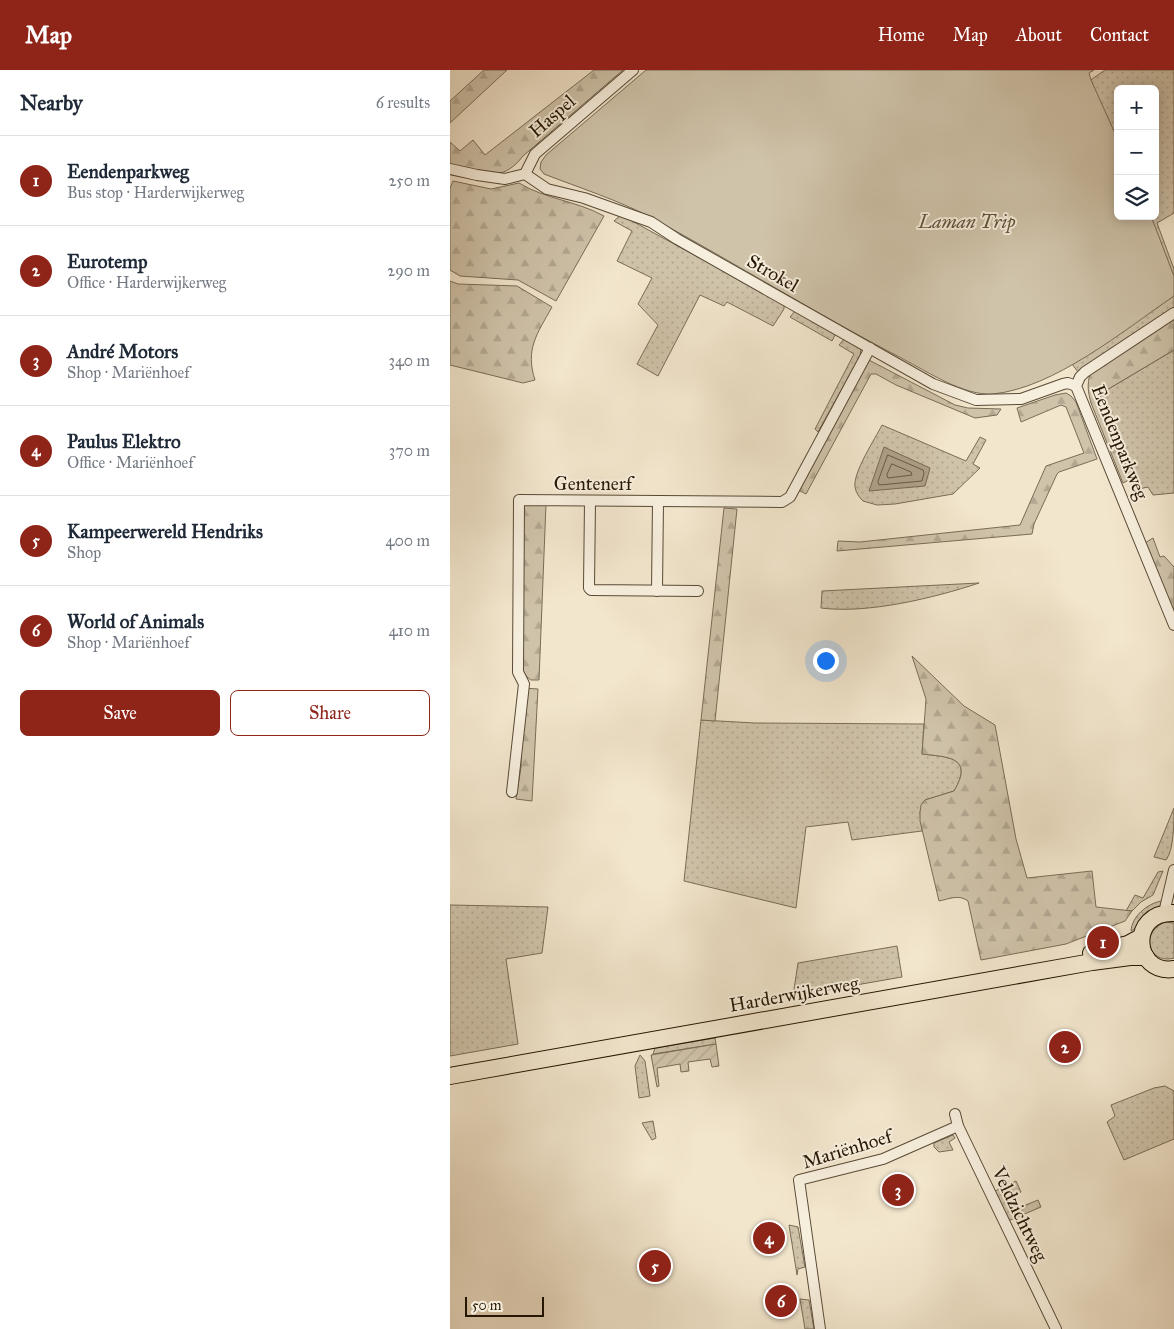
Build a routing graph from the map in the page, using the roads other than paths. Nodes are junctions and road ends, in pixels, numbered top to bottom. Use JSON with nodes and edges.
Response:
{"nodes":[{"id":1,"x":632,"y":70,"type":"edge"},
{"id":2,"x":450,"y":169,"type":"edge"},
{"id":3,"x":525,"y":174,"type":"junction"},
{"id":4,"x":1174,"y":313,"type":"edge"},
{"id":5,"x":870,"y":348,"type":"junction"},
{"id":6,"x":1076,"y":386,"type":"junction"},
{"id":7,"x":590,"y":501,"type":"junction"},
{"id":8,"x":658,"y":501,"type":"junction"},
{"id":9,"x":658,"y":591,"type":"junction"},
{"id":10,"x":698,"y":592,"type":"dead end"},
{"id":11,"x":1174,"y":625,"type":"edge"},
{"id":12,"x":512,"y":792,"type":"dead end"},
{"id":13,"x":1174,"y":870,"type":"edge"},
{"id":14,"x":1169,"y":913,"type":"edge"},
{"id":15,"x":1141,"y":937,"type":"junction"},
{"id":16,"x":1146,"y":958,"type":"junction"},
{"id":17,"x":1173,"y":971,"type":"edge"},
{"id":18,"x":450,"y":1068,"type":"edge"},
{"id":19,"x":450,"y":1076,"type":"edge"},
{"id":20,"x":955,"y":1114,"type":"dead end"},
{"id":21,"x":958,"y":1126,"type":"junction"},
{"id":22,"x":820,"y":1329,"type":"edge"},
{"id":23,"x":1056,"y":1329,"type":"edge"}],
"edges":[{"from":1,"to":3,"type":"street","name":"Haspel"},
{"from":2,"to":3,"type":"street"},
{"from":3,"to":5,"type":"street","name":"Strokel"},
{"from":4,"to":6,"type":"street","name":"Eendenparkweg"},
{"from":5,"to":6,"type":"street","name":"Strokel"},
{"from":5,"to":8,"type":"street","name":"Gentenerf"},
{"from":6,"to":11,"type":"street","name":"Eendenparkweg"},
{"from":7,"to":8,"type":"street","name":"Gentenerf"},
{"from":7,"to":9,"type":"street"},
{"from":7,"to":12,"type":"street","name":"Gentenerf"},
{"from":8,"to":9,"type":"street"},
{"from":9,"to":10,"type":"street"},
{"from":13,"to":14,"type":"street"},
{"from":14,"to":15,"type":"main road"},
{"from":15,"to":16,"type":"main road"},
{"from":15,"to":18,"type":"main road","name":"Harderwijkerweg"},
{"from":16,"to":17,"type":"main road"},
{"from":16,"to":19,"type":"main road","name":"Harderwijkerweg"},
{"from":20,"to":21,"type":"street","name":"Veldzichtweg"},
{"from":21,"to":22,"type":"street","name":"Mariënhoef"},
{"from":21,"to":23,"type":"street","name":"Veldzichtweg"}]}
